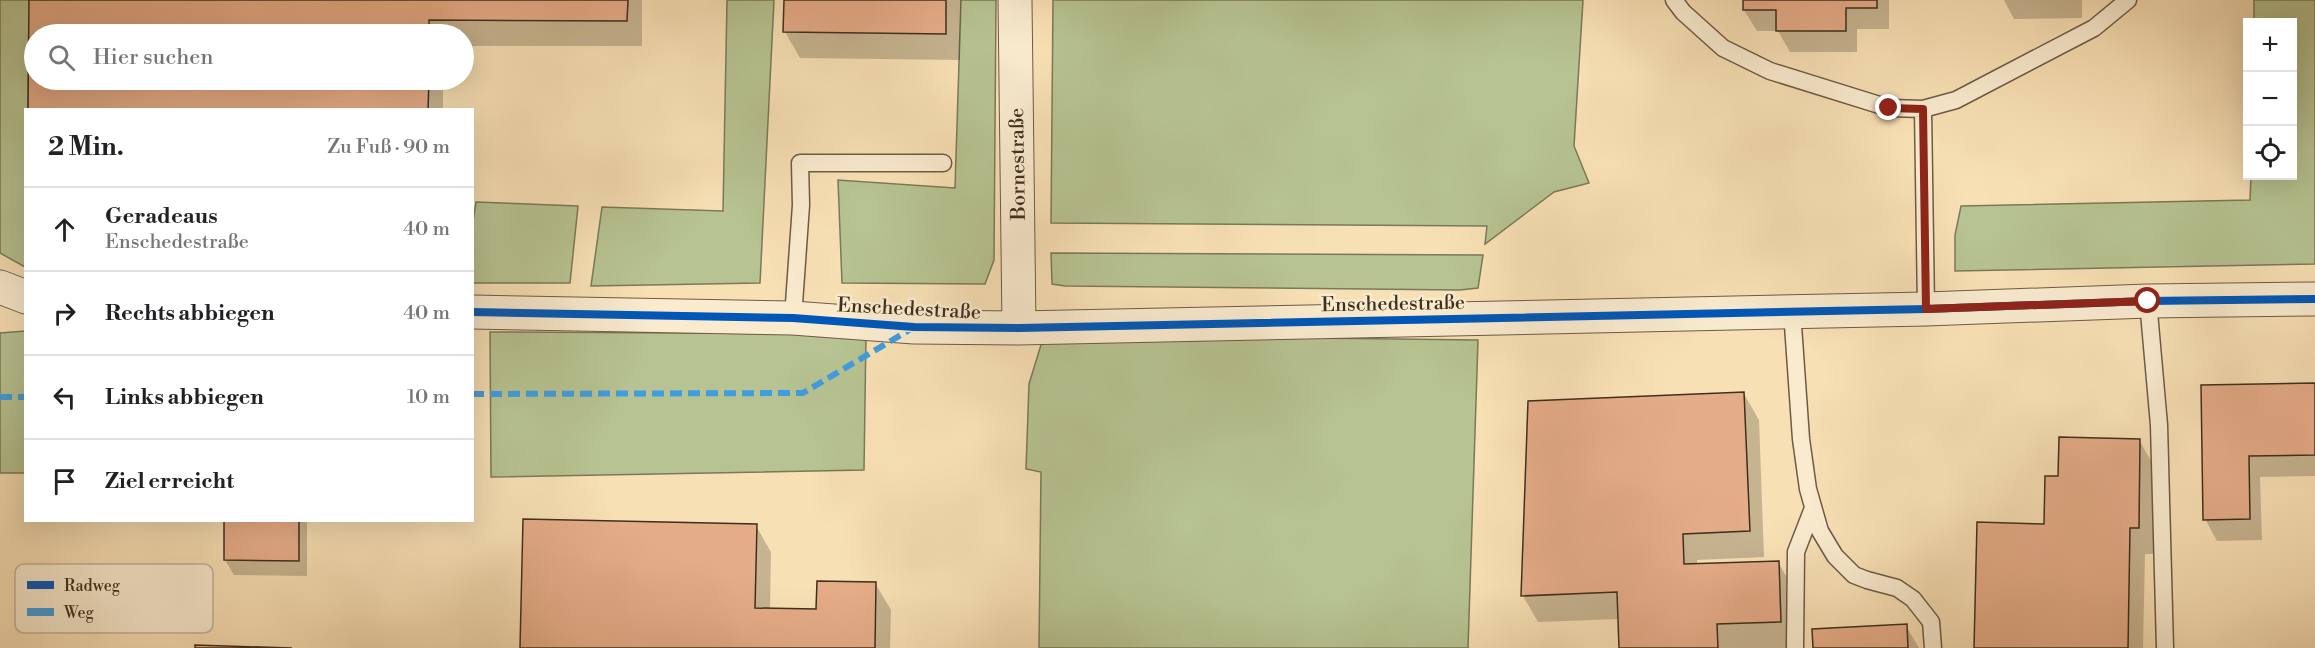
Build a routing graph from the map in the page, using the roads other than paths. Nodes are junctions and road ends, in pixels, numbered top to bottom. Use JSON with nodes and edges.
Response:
{"nodes":[{"id":1,"x":1015,"y":0,"type":"edge"},
{"id":2,"x":1674,"y":0,"type":"edge"},
{"id":3,"x":2128,"y":0,"type":"edge"},
{"id":4,"x":1923,"y":109,"type":"junction"},
{"id":5,"x":942,"y":163,"type":"dead end"},
{"id":6,"x":0,"y":287,"type":"edge"},
{"id":7,"x":24,"y":296,"type":"edge"},
{"id":8,"x":2315,"y":299,"type":"edge"},
{"id":9,"x":2148,"y":301,"type":"junction"},
{"id":10,"x":1926,"y":309,"type":"junction"},
{"id":11,"x":1792,"y":311,"type":"junction"},
{"id":12,"x":474,"y":312,"type":"edge"},
{"id":13,"x":793,"y":318,"type":"junction"},
{"id":14,"x":1019,"y":328,"type":"junction"},
{"id":15,"x":1813,"y":508,"type":"junction"},
{"id":16,"x":1795,"y":648,"type":"edge"},
{"id":17,"x":1933,"y":648,"type":"edge"},
{"id":18,"x":2165,"y":648,"type":"edge"}],
"edges":[{"from":1,"to":14,"type":"street","name":"Bornestraße"},
{"from":2,"to":4,"type":"lane"},
{"from":3,"to":4,"type":"lane"},
{"from":4,"to":10,"type":"lane"},
{"from":5,"to":13,"type":"lane"},
{"from":6,"to":7,"type":"street"},
{"from":8,"to":9,"type":"street","name":"Enschedestraße"},
{"from":9,"to":10,"type":"street","name":"Enschedestraße"},
{"from":9,"to":18,"type":"lane"},
{"from":10,"to":11,"type":"street","name":"Enschedestraße"},
{"from":11,"to":14,"type":"street","name":"Enschedestraße"},
{"from":11,"to":15,"type":"lane"},
{"from":12,"to":13,"type":"street","name":"Enschedestraße"},
{"from":13,"to":14,"type":"street","name":"Enschedestraße"},
{"from":15,"to":16,"type":"lane"},
{"from":15,"to":17,"type":"lane"}]}
